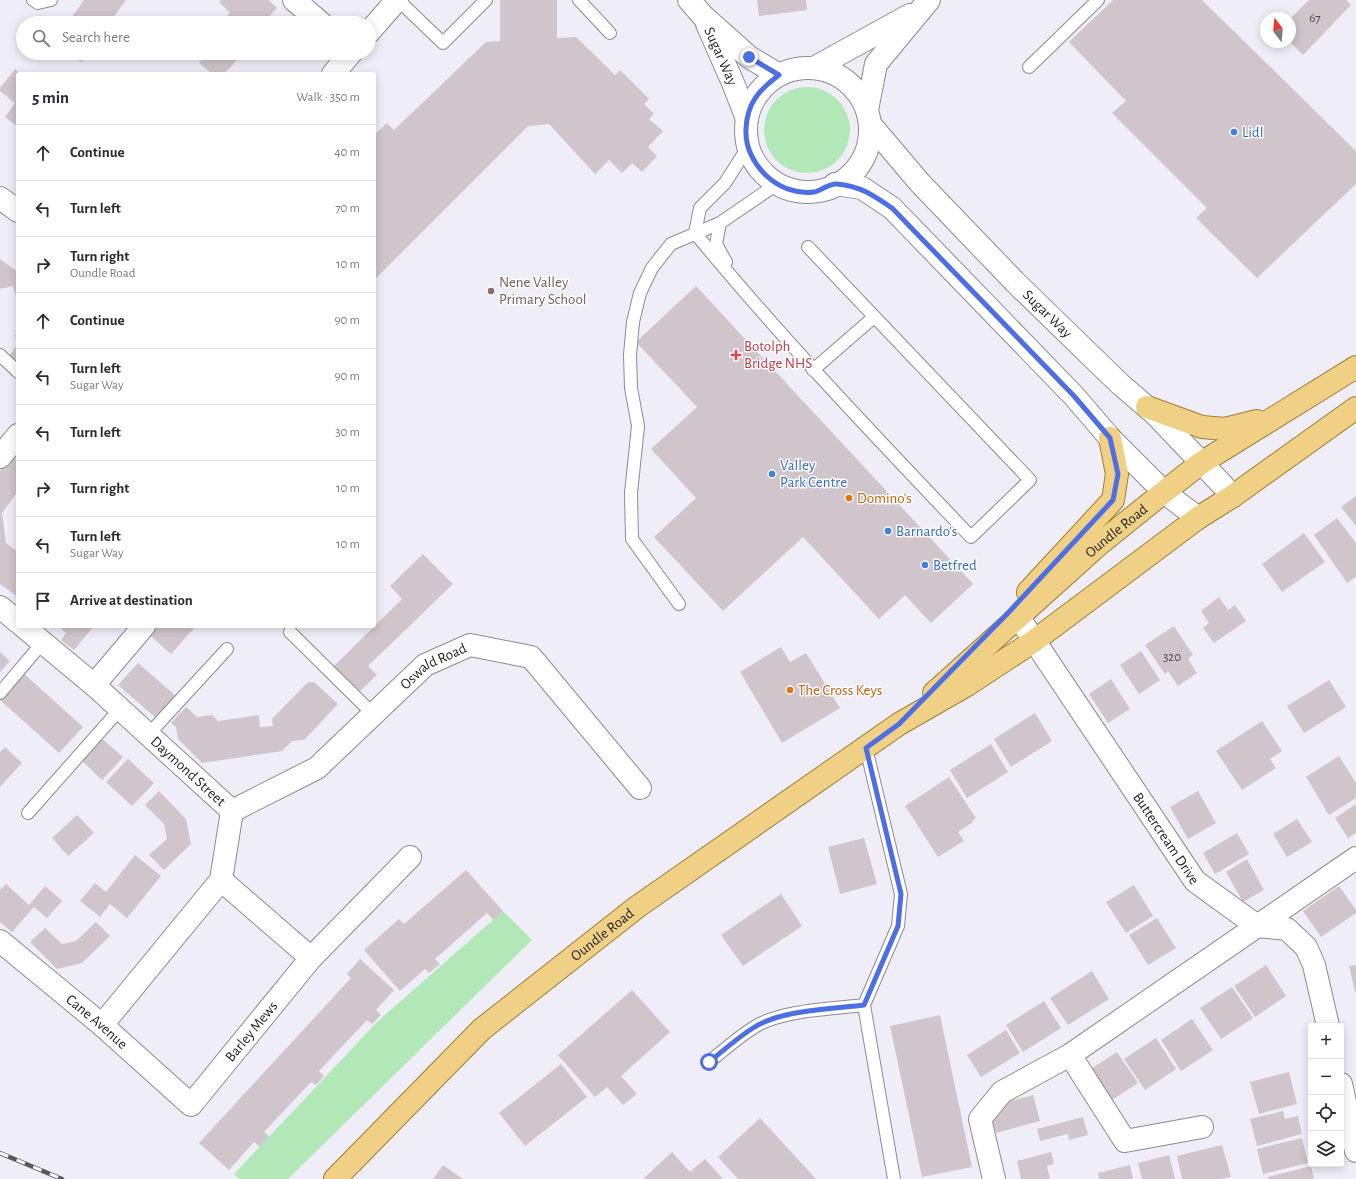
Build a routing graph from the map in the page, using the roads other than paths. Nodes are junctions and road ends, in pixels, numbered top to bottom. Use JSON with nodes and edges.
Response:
{"nodes":[{"id":1,"x":33,"y":0,"type":"edge"},
{"id":2,"x":51,"y":0,"type":"edge"},
{"id":3,"x":294,"y":0,"type":"edge"},
{"id":4,"x":398,"y":0,"type":"edge"},
{"id":5,"x":486,"y":0,"type":"edge"},
{"id":6,"x":579,"y":0,"type":"edge"},
{"id":7,"x":689,"y":0,"type":"edge"},
{"id":8,"x":1098,"y":0,"type":"edge"},
{"id":9,"x":925,"y":4,"type":"edge"},
{"id":10,"x":313,"y":16,"type":"edge"},
{"id":11,"x":703,"y":16,"type":"junction"},
{"id":12,"x":376,"y":24,"type":"edge"},
{"id":13,"x":610,"y":33,"type":"dead end"},
{"id":14,"x":345,"y":60,"type":"edge"},
{"id":15,"x":1029,"y":67,"type":"dead end"},
{"id":16,"x":814,"y":68,"type":"junction"},
{"id":17,"x":335,"y":72,"type":"edge"},
{"id":18,"x":779,"y":75,"type":"junction"},
{"id":19,"x":868,"y":117,"type":"junction"},
{"id":20,"x":746,"y":119,"type":"junction"},
{"id":21,"x":748,"y":147,"type":"junction"},
{"id":22,"x":777,"y":184,"type":"junction"},
{"id":23,"x":835,"y":184,"type":"junction"},
{"id":24,"x":0,"y":198,"type":"edge"},
{"id":25,"x":16,"y":210,"type":"edge"},
{"id":26,"x":720,"y":223,"type":"junction"},
{"id":27,"x":695,"y":233,"type":"junction"},
{"id":28,"x":808,"y":247,"type":"dead end"},
{"id":29,"x":742,"y":291,"type":"junction"},
{"id":30,"x":874,"y":317,"type":"junction"},
{"id":31,"x":0,"y":355,"type":"edge"},
{"id":32,"x":1356,"y":367,"type":"edge"},
{"id":33,"x":16,"y":370,"type":"edge"},
{"id":34,"x":813,"y":370,"type":"junction"},
{"id":35,"x":1147,"y":406,"type":"junction"},
{"id":36,"x":1356,"y":408,"type":"edge"},
{"id":37,"x":1276,"y":416,"type":"junction"},
{"id":38,"x":16,"y":438,"type":"edge"},
{"id":39,"x":1110,"y":438,"type":"junction"},
{"id":40,"x":0,"y":457,"type":"edge"},
{"id":41,"x":1201,"y":463,"type":"junction"},
{"id":42,"x":1164,"y":492,"type":"junction"},
{"id":43,"x":1233,"y":496,"type":"junction"},
{"id":44,"x":1198,"y":518,"type":"junction"},
{"id":45,"x":679,"y":604,"type":"dead end"},
{"id":46,"x":1019,"y":618,"type":"junction"},
{"id":47,"x":28,"y":628,"type":"edge"},
{"id":48,"x":142,"y":628,"type":"edge"},
{"id":49,"x":290,"y":632,"type":"dead end"},
{"id":50,"x":1034,"y":641,"type":"junction"},
{"id":51,"x":43,"y":642,"type":"junction"},
{"id":52,"x":227,"y":649,"type":"dead end"},
{"id":53,"x":94,"y":685,"type":"junction"},
{"id":54,"x":0,"y":693,"type":"edge"},
{"id":55,"x":120,"y":709,"type":"junction"},
{"id":56,"x":373,"y":714,"type":"junction"},
{"id":57,"x":899,"y":724,"type":"junction"},
{"id":58,"x":148,"y":735,"type":"junction"},
{"id":59,"x":866,"y":748,"type":"junction"},
{"id":60,"x":640,"y":788,"type":"dead end"},
{"id":61,"x":232,"y":811,"type":"junction"},
{"id":62,"x":28,"y":813,"type":"dead end"},
{"id":63,"x":410,"y":857,"type":"dead end"},
{"id":64,"x":1356,"y":858,"type":"edge"},
{"id":65,"x":221,"y":880,"type":"junction"},
{"id":66,"x":1257,"y":926,"type":"junction"},
{"id":67,"x":0,"y":941,"type":"edge"},
{"id":68,"x":311,"y":958,"type":"junction"},
{"id":69,"x":864,"y":1005,"type":"junction"},
{"id":70,"x":1327,"y":1023,"type":"edge"},
{"id":71,"x":102,"y":1025,"type":"junction"},
{"id":72,"x":1070,"y":1055,"type":"junction"},
{"id":73,"x":709,"y":1062,"type":"dead end"},
{"id":74,"x":1343,"y":1095,"type":"edge"},
{"id":75,"x":191,"y":1105,"type":"joint"},
{"id":76,"x":1202,"y":1127,"type":"dead end"},
{"id":77,"x":1356,"y":1151,"type":"edge"},
{"id":78,"x":335,"y":1179,"type":"edge"},
{"id":79,"x":894,"y":1179,"type":"edge"},
{"id":80,"x":994,"y":1179,"type":"edge"}],
"edges":[{"from":1,"to":2,"type":"lane"},
{"from":3,"to":10,"type":"street"},
{"from":4,"to":5,"type":"lane"},
{"from":4,"to":12,"type":"street"},
{"from":6,"to":13,"type":"lane"},
{"from":7,"to":11,"type":"street","name":"Sugar Way"},
{"from":8,"to":15,"type":"lane"},
{"from":9,"to":16,"type":"street"},
{"from":9,"to":19,"type":"street"},
{"from":11,"to":18,"type":"street","name":"Sugar Way"},
{"from":11,"to":20,"type":"street","name":"Sugar Way"},
{"from":14,"to":17,"type":"street"},
{"from":16,"to":18,"type":"street"},
{"from":16,"to":19,"type":"street"},
{"from":18,"to":20,"type":"street"},
{"from":19,"to":23,"type":"street"},
{"from":19,"to":35,"type":"street","name":"Sugar Way"},
{"from":20,"to":21,"type":"street"},
{"from":21,"to":22,"type":"street"},
{"from":21,"to":27,"type":"lane"},
{"from":22,"to":23,"type":"street"},
{"from":22,"to":26,"type":"lane"},
{"from":23,"to":39,"type":"street"},
{"from":24,"to":25,"type":"street"},
{"from":26,"to":27,"type":"lane"},
{"from":26,"to":29,"type":"lane"},
{"from":27,"to":29,"type":"lane"},
{"from":27,"to":45,"type":"lane"},
{"from":28,"to":30,"type":"lane"},
{"from":29,"to":34,"type":"lane"},
{"from":30,"to":34,"type":"lane"},
{"from":30,"to":34,"type":"lane"},
{"from":31,"to":33,"type":"lane"},
{"from":32,"to":37,"type":"main road","name":"Oundle Road"},
{"from":35,"to":37,"type":"main road"},
{"from":35,"to":41,"type":"street","name":"Sugar Way"},
{"from":36,"to":43,"type":"main road","name":"Oundle Road"},
{"from":37,"to":41,"type":"main road","name":"Oundle Road"},
{"from":38,"to":40,"type":"street"},
{"from":39,"to":42,"type":"street"},
{"from":39,"to":57,"type":"main road"},
{"from":41,"to":42,"type":"main road","name":"Oundle Road"},
{"from":41,"to":43,"type":"street","name":"Sugar Way"},
{"from":42,"to":44,"type":"street"},
{"from":42,"to":46,"type":"main road","name":"Oundle Road"},
{"from":43,"to":44,"type":"main road","name":"Oundle Road"},
{"from":44,"to":50,"type":"main road","name":"Oundle Road"},
{"from":46,"to":50,"type":"street","name":"Buttercream Drive"},
{"from":46,"to":57,"type":"main road","name":"Oundle Road"},
{"from":47,"to":51,"type":"street","name":"Daymond Street"},
{"from":48,"to":53,"type":"street"},
{"from":49,"to":56,"type":"lane"},
{"from":50,"to":57,"type":"main road","name":"Oundle Road"},
{"from":50,"to":66,"type":"street","name":"Buttercream Drive"},
{"from":51,"to":53,"type":"street","name":"Daymond Street"},
{"from":51,"to":54,"type":"lane"},
{"from":52,"to":58,"type":"lane"},
{"from":53,"to":55,"type":"street","name":"Daymond Street"},
{"from":55,"to":58,"type":"street","name":"Daymond Street"},
{"from":55,"to":62,"type":"lane"},
{"from":56,"to":60,"type":"street","name":"Oswald Road"},
{"from":56,"to":61,"type":"street","name":"Oswald Road"},
{"from":57,"to":59,"type":"main road","name":"Oundle Road"},
{"from":58,"to":61,"type":"street","name":"Daymond Street"},
{"from":59,"to":69,"type":"lane"},
{"from":59,"to":78,"type":"main road","name":"Oundle Road"},
{"from":61,"to":65,"type":"street","name":"Daymond Street"},
{"from":63,"to":68,"type":"street","name":"Barley Mews"},
{"from":64,"to":66,"type":"street"},
{"from":65,"to":68,"type":"street"},
{"from":65,"to":71,"type":"street"},
{"from":66,"to":70,"type":"street"},
{"from":66,"to":72,"type":"street"},
{"from":67,"to":71,"type":"street","name":"Cane Avenue"},
{"from":68,"to":75,"type":"street","name":"Barley Mews"},
{"from":69,"to":73,"type":"lane"},
{"from":69,"to":79,"type":"lane"},
{"from":71,"to":75,"type":"street","name":"Cane Avenue"},
{"from":72,"to":76,"type":"street"},
{"from":72,"to":80,"type":"street"},
{"from":74,"to":77,"type":"street"}]}
